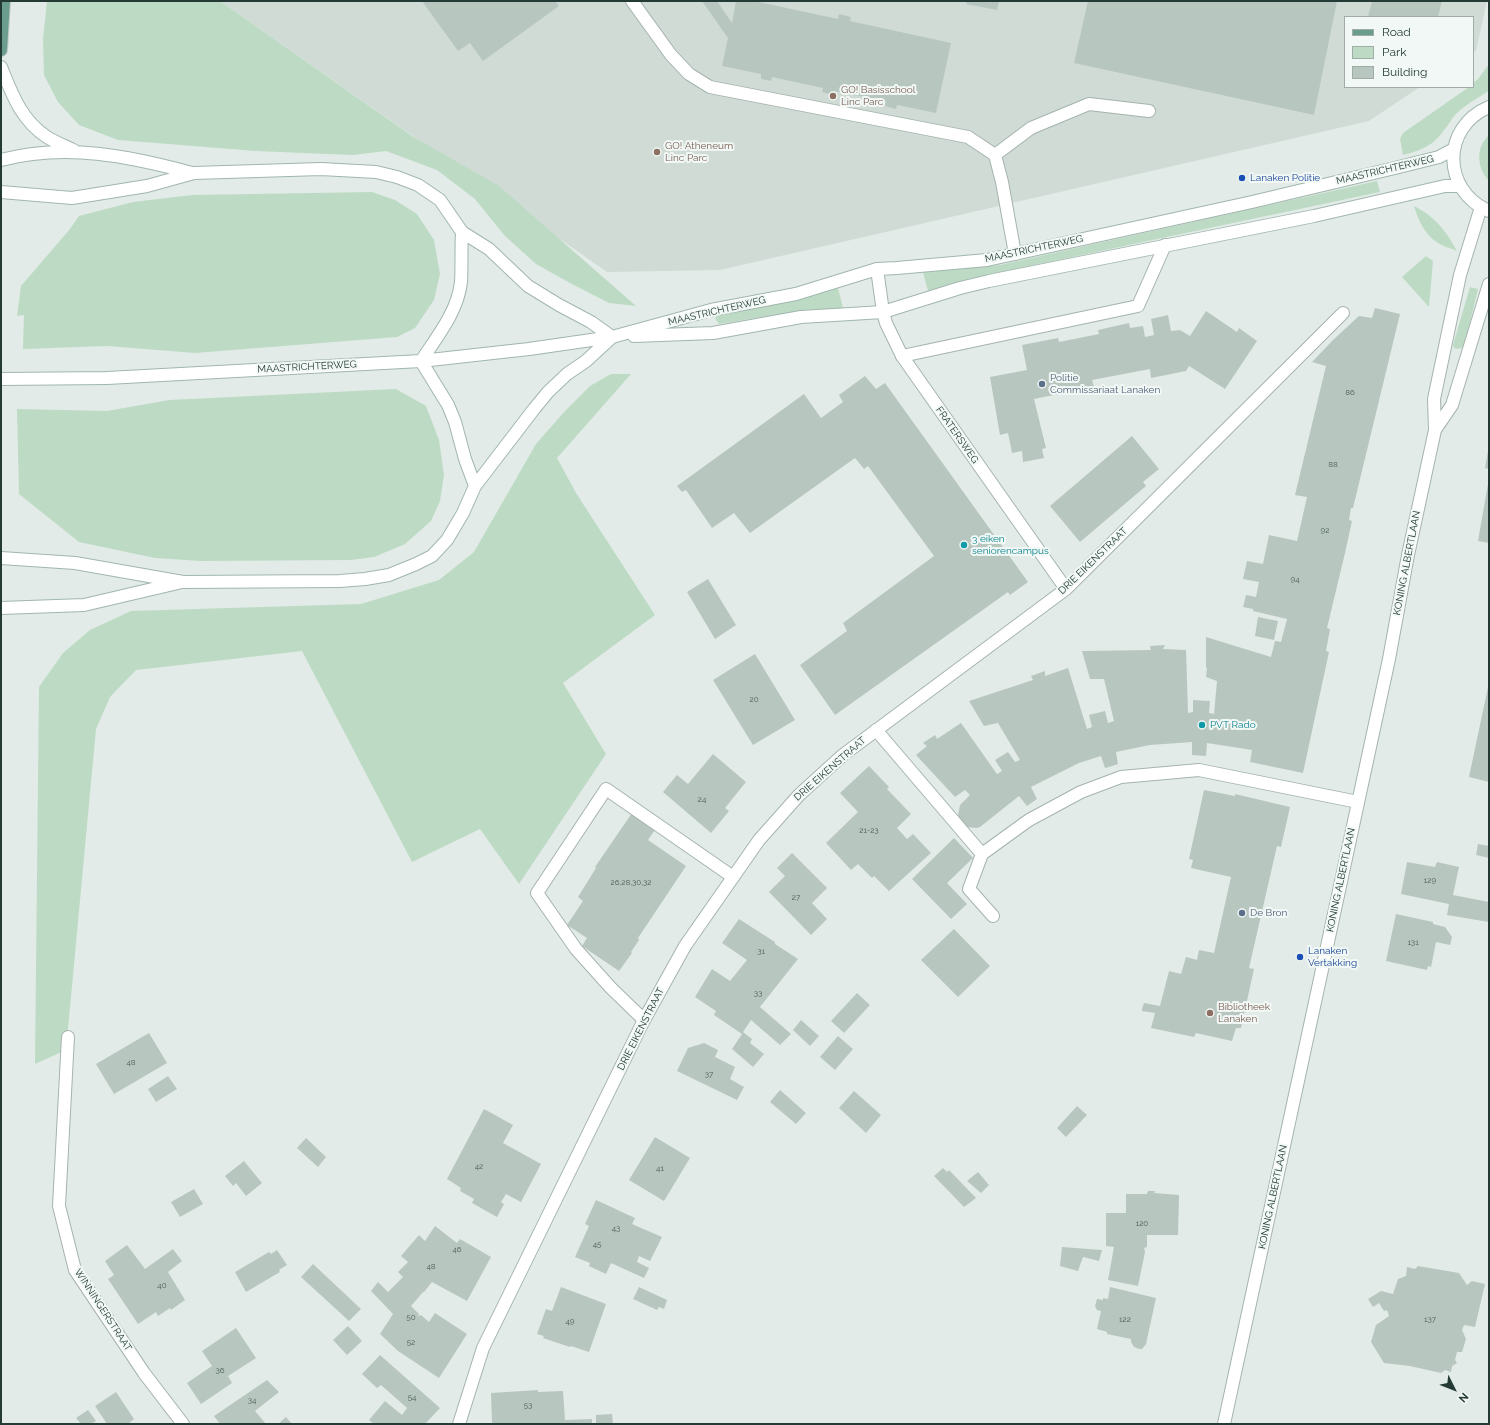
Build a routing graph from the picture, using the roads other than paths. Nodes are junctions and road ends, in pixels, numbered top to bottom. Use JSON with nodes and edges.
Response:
{"nodes":[{"id":1,"x":4,"y":1,"type":"edge"},
{"id":2,"x":632,"y":1,"type":"edge"},
{"id":3,"x":1,"y":50,"type":"edge"},
{"id":4,"x":1,"y":67,"type":"edge"},
{"id":5,"x":1489,"y":107,"type":"edge"},
{"id":6,"x":1149,"y":111,"type":"dead end"},
{"id":7,"x":1454,"y":149,"type":"junction"},
{"id":8,"x":76,"y":151,"type":"junction"},
{"id":9,"x":995,"y":155,"type":"junction"},
{"id":10,"x":1,"y":160,"type":"edge"},
{"id":11,"x":194,"y":173,"type":"junction"},
{"id":12,"x":1460,"y":186,"type":"junction"},
{"id":13,"x":1,"y":192,"type":"edge"},
{"id":14,"x":1485,"y":209,"type":"edge"},
{"id":15,"x":462,"y":232,"type":"junction"},
{"id":16,"x":1165,"y":246,"type":"junction"},
{"id":17,"x":1015,"y":254,"type":"junction"},
{"id":18,"x":878,"y":268,"type":"junction"},
{"id":19,"x":1489,"y":284,"type":"edge"},
{"id":20,"x":883,"y":312,"type":"junction"},
{"id":21,"x":1343,"y":313,"type":"dead end"},
{"id":22,"x":612,"y":337,"type":"junction"},
{"id":23,"x":902,"y":356,"type":"junction"},
{"id":24,"x":421,"y":361,"type":"junction"},
{"id":25,"x":1,"y":379,"type":"edge"},
{"id":26,"x":1434,"y":430,"type":"junction"},
{"id":27,"x":475,"y":486,"type":"junction"},
{"id":28,"x":1,"y":558,"type":"edge"},
{"id":29,"x":183,"y":582,"type":"junction"},
{"id":30,"x":1066,"y":589,"type":"junction"},
{"id":31,"x":1,"y":608,"type":"edge"},
{"id":32,"x":876,"y":730,"type":"junction"},
{"id":33,"x":1358,"y":802,"type":"junction"},
{"id":34,"x":982,"y":854,"type":"junction"},
{"id":35,"x":734,"y":877,"type":"junction"},
{"id":36,"x":993,"y":916,"type":"dead end"},
{"id":37,"x":644,"y":1020,"type":"junction"},
{"id":38,"x":68,"y":1037,"type":"dead end"},
{"id":39,"x":183,"y":1424,"type":"edge"},
{"id":40,"x":459,"y":1424,"type":"edge"},
{"id":41,"x":1224,"y":1424,"type":"edge"}],
"edges":[{"from":1,"to":3,"type":"main road"},
{"from":2,"to":9,"type":"main road"},
{"from":4,"to":8,"type":"main road"},
{"from":5,"to":7,"type":"main road"},
{"from":6,"to":9,"type":"main road"},
{"from":7,"to":12,"type":"main road"},
{"from":7,"to":17,"type":"main road","name":"MAASTRICHTERWEG"},
{"from":8,"to":10,"type":"main road"},
{"from":8,"to":11,"type":"main road"},
{"from":9,"to":17,"type":"main road"},
{"from":11,"to":13,"type":"main road"},
{"from":11,"to":15,"type":"main road"},
{"from":12,"to":14,"type":"main road"},
{"from":12,"to":16,"type":"main road","name":"MAASTRICHTERWEG"},
{"from":14,"to":26,"type":"main road","name":"KONING ALBERTLAAN"},
{"from":15,"to":22,"type":"main road"},
{"from":15,"to":24,"type":"main road"},
{"from":16,"to":20,"type":"main road","name":"MAASTRICHTERWEG"},
{"from":16,"to":23,"type":"main road"},
{"from":17,"to":18,"type":"main road","name":"MAASTRICHTERWEG"},
{"from":18,"to":20,"type":"main road","name":"FRATERSWEG"},
{"from":18,"to":22,"type":"main road","name":"MAASTRICHTERWEG"},
{"from":19,"to":26,"type":"main road","name":"KONING ALBERTLAAN"},
{"from":20,"to":22,"type":"main road","name":"MAASTRICHTERWEG"},
{"from":20,"to":23,"type":"main road","name":"FRATERSWEG"},
{"from":21,"to":30,"type":"main road","name":"DRIE EIKENSTRAAT"},
{"from":22,"to":24,"type":"main road","name":"MAASTRICHTERWEG"},
{"from":22,"to":27,"type":"main road"},
{"from":23,"to":30,"type":"main road","name":"FRATERSWEG"},
{"from":24,"to":25,"type":"main road","name":"MAASTRICHTERWEG"},
{"from":24,"to":27,"type":"main road"},
{"from":26,"to":33,"type":"main road","name":"KONING ALBERTLAAN"},
{"from":27,"to":29,"type":"main road"},
{"from":28,"to":29,"type":"main road"},
{"from":29,"to":31,"type":"main road"},
{"from":30,"to":32,"type":"main road","name":"DRIE EIKENSTRAAT"},
{"from":32,"to":34,"type":"main road"},
{"from":32,"to":35,"type":"main road","name":"DRIE EIKENSTRAAT"},
{"from":33,"to":34,"type":"main road"},
{"from":33,"to":41,"type":"main road","name":"KONING ALBERTLAAN"},
{"from":34,"to":36,"type":"main road"},
{"from":35,"to":37,"type":"main road","name":"DRIE EIKENSTRAAT"},
{"from":35,"to":37,"type":"main road"},
{"from":37,"to":40,"type":"main road","name":"DRIE EIKENSTRAAT"},
{"from":38,"to":39,"type":"main road","name":"WINNINGERSTRAAT"}]}
